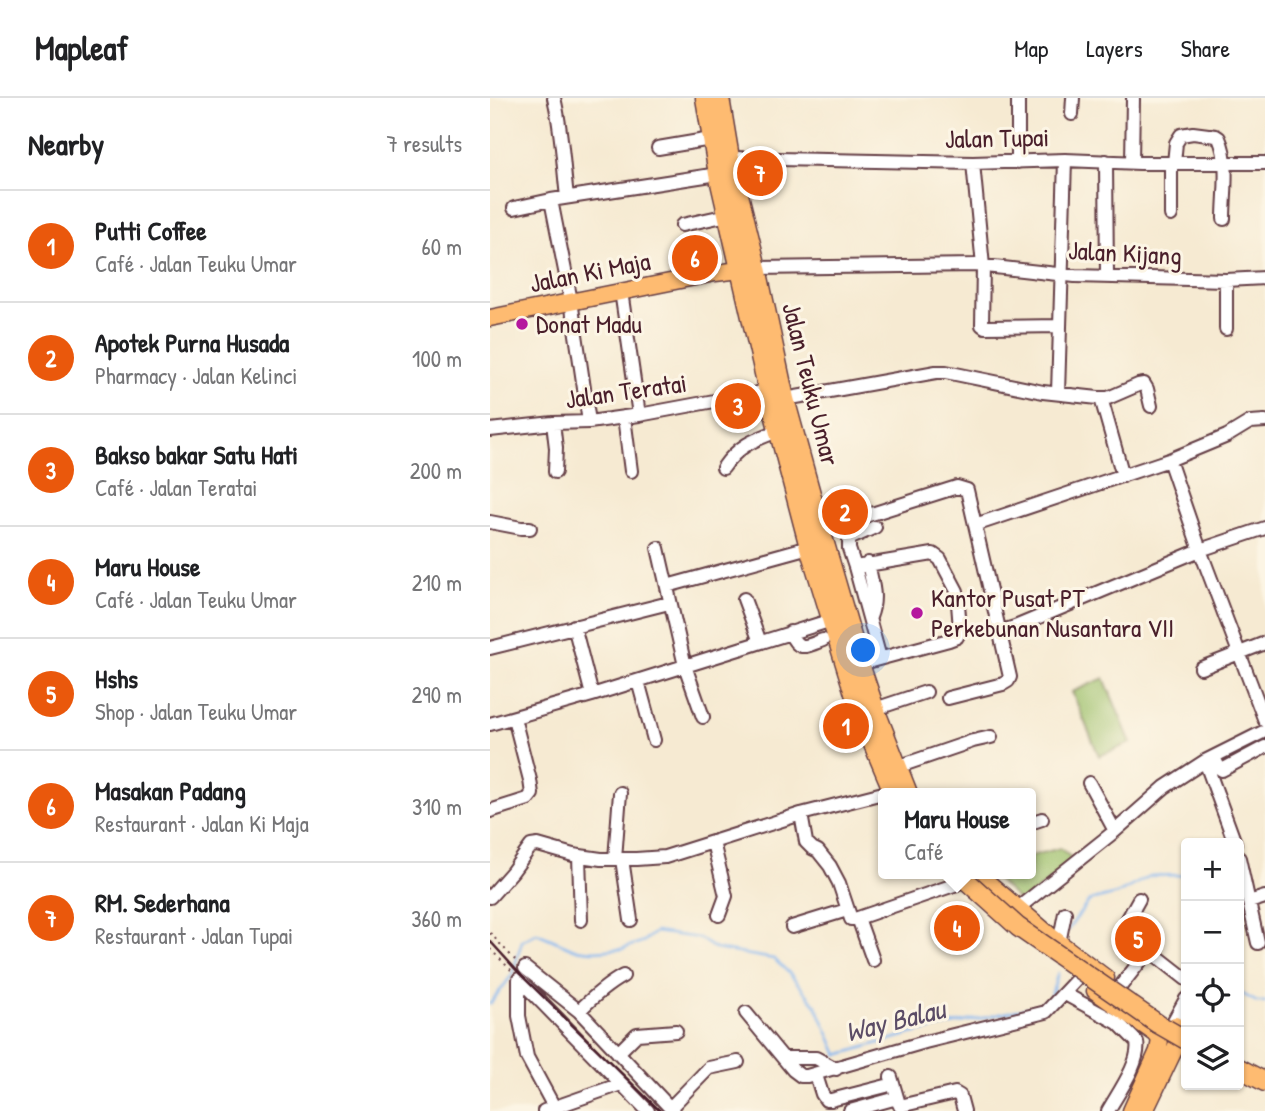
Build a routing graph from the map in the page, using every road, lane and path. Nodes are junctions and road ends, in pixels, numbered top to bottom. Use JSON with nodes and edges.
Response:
{"nodes":[{"id":1,"x":554,"y":98,"type":"edge"},
{"id":2,"x":705,"y":98,"type":"edge"},
{"id":3,"x":720,"y":98,"type":"edge"},
{"id":4,"x":1018,"y":98,"type":"edge"},
{"id":5,"x":1073,"y":98,"type":"edge"},
{"id":6,"x":1133,"y":98,"type":"edge"},
{"id":7,"x":1072,"y":114,"type":"dead end"},
{"id":8,"x":711,"y":139,"type":"junction"},
{"id":9,"x":658,"y":148,"type":"dead end"},
{"id":10,"x":730,"y":158,"type":"junction"},
{"id":11,"x":1065,"y":160,"type":"junction"},
{"id":12,"x":1106,"y":161,"type":"junction"},
{"id":13,"x":1018,"y":162,"type":"junction"},
{"id":14,"x":1132,"y":162,"type":"junction"},
{"id":15,"x":973,"y":163,"type":"junction"},
{"id":16,"x":1172,"y":163,"type":"junction"},
{"id":17,"x":1225,"y":163,"type":"junction"},
{"id":18,"x":1265,"y":163,"type":"edge"},
{"id":19,"x":718,"y":174,"type":"junction"},
{"id":20,"x":567,"y":197,"type":"junction"},
{"id":21,"x":551,"y":200,"type":"junction"},
{"id":22,"x":514,"y":208,"type":"dead end"},
{"id":23,"x":728,"y":215,"type":"junction"},
{"id":24,"x":1171,"y":215,"type":"dead end"},
{"id":25,"x":1224,"y":219,"type":"dead end"},
{"id":26,"x":682,"y":225,"type":"dead end"},
{"id":27,"x":983,"y":266,"type":"junction"},
{"id":28,"x":749,"y":269,"type":"junction"},
{"id":29,"x":1061,"y":273,"type":"junction"},
{"id":30,"x":1107,"y":276,"type":"junction"},
{"id":31,"x":1265,"y":278,"type":"edge"},
{"id":32,"x":1226,"y":279,"type":"junction"},
{"id":33,"x":621,"y":291,"type":"junction"},
{"id":34,"x":571,"y":301,"type":"junction"},
{"id":35,"x":490,"y":318,"type":"edge"},
{"id":36,"x":1060,"y":326,"type":"junction"},
{"id":37,"x":1226,"y":329,"type":"dead end"},
{"id":38,"x":1058,"y":393,"type":"junction"},
{"id":39,"x":777,"y":395,"type":"junction"},
{"id":40,"x":1101,"y":398,"type":"junction"},
{"id":41,"x":1151,"y":406,"type":"dead end"},
{"id":42,"x":639,"y":415,"type":"junction"},
{"id":43,"x":624,"y":417,"type":"junction"},
{"id":44,"x":1265,"y":421,"type":"edge"},
{"id":45,"x":589,"y":422,"type":"junction"},
{"id":46,"x":553,"y":423,"type":"junction"},
{"id":47,"x":490,"y":430,"type":"edge"},
{"id":48,"x":778,"y":431,"type":"junction"},
{"id":49,"x":1169,"y":460,"type":"junction"},
{"id":50,"x":723,"y":468,"type":"dead end"},
{"id":51,"x":631,"y":471,"type":"dead end"},
{"id":52,"x":555,"y":472,"type":"dead end"},
{"id":53,"x":1123,"y":476,"type":"junction"},
{"id":54,"x":490,"y":523,"type":"edge"},
{"id":55,"x":975,"y":525,"type":"junction"},
{"id":56,"x":875,"y":527,"type":"dead end"},
{"id":57,"x":530,"y":528,"type":"dead end"},
{"id":58,"x":1265,"y":528,"type":"edge"},
{"id":59,"x":821,"y":530,"type":"junction"},
{"id":60,"x":810,"y":547,"type":"junction"},
{"id":61,"x":658,"y":548,"type":"dead end"},
{"id":62,"x":1200,"y":550,"type":"junction"},
{"id":63,"x":862,"y":565,"type":"junction"},
{"id":64,"x":667,"y":586,"type":"junction"},
{"id":65,"x":744,"y":599,"type":"dead end"},
{"id":66,"x":669,"y":603,"type":"junction"},
{"id":67,"x":832,"y":620,"type":"junction"},
{"id":68,"x":574,"y":626,"type":"junction"},
{"id":69,"x":790,"y":632,"type":"junction"},
{"id":70,"x":999,"y":632,"type":"junction"},
{"id":71,"x":823,"y":640,"type":"dead end"},
{"id":72,"x":760,"y":642,"type":"junction"},
{"id":73,"x":877,"y":643,"type":"junction"},
{"id":74,"x":1265,"y":643,"type":"edge"},
{"id":75,"x":490,"y":648,"type":"edge"},
{"id":76,"x":1239,"y":652,"type":"junction"},
{"id":77,"x":858,"y":657,"type":"junction"},
{"id":78,"x":880,"y":658,"type":"junction"},
{"id":79,"x":685,"y":666,"type":"junction"},
{"id":80,"x":1201,"y":668,"type":"dead end"},
{"id":81,"x":638,"y":681,"type":"junction"},
{"id":82,"x":926,"y":692,"type":"dead end"},
{"id":83,"x":592,"y":695,"type":"junction"},
{"id":84,"x":948,"y":698,"type":"dead end"},
{"id":85,"x":875,"y":709,"type":"junction"},
{"id":86,"x":703,"y":717,"type":"dead end"},
{"id":87,"x":513,"y":718,"type":"junction"},
{"id":88,"x":1265,"y":721,"type":"edge"},
{"id":89,"x":490,"y":724,"type":"edge"},
{"id":90,"x":1265,"y":731,"type":"edge"},
{"id":91,"x":991,"y":737,"type":"dead end"},
{"id":92,"x":654,"y":740,"type":"dead end"},
{"id":93,"x":1265,"y":747,"type":"edge"},
{"id":94,"x":1210,"y":759,"type":"junction"},
{"id":95,"x":1089,"y":783,"type":"dead end"},
{"id":96,"x":897,"y":788,"type":"edge"},
{"id":97,"x":620,"y":793,"type":"dead end"},
{"id":98,"x":878,"y":793,"type":"edge"},
{"id":99,"x":490,"y":811,"type":"edge"},
{"id":100,"x":801,"y":814,"type":"junction"},
{"id":101,"x":1115,"y":831,"type":"junction"},
{"id":102,"x":1233,"y":838,"type":"edge"},
{"id":103,"x":713,"y":842,"type":"junction"},
{"id":104,"x":579,"y":856,"type":"junction"},
{"id":105,"x":619,"y":859,"type":"junction"},
{"id":106,"x":949,"y":879,"type":"edge"},
{"id":107,"x":957,"y":879,"type":"edge"},
{"id":108,"x":957,"y":879,"type":"edge"},
{"id":109,"x":984,"y":879,"type":"edge"},
{"id":110,"x":1244,"y":880,"type":"edge"},
{"id":111,"x":490,"y":897,"type":"edge"},
{"id":112,"x":1265,"y":897,"type":"edge"},
{"id":113,"x":1139,"y":899,"type":"dead end"},
{"id":114,"x":1249,"y":902,"type":"junction"},
{"id":115,"x":1017,"y":909,"type":"junction"},
{"id":116,"x":1065,"y":913,"type":"dead end"},
{"id":117,"x":853,"y":914,"type":"junction"},
{"id":118,"x":719,"y":915,"type":"dead end"},
{"id":119,"x":631,"y":919,"type":"dead end"},
{"id":120,"x":582,"y":920,"type":"dead end"},
{"id":121,"x":792,"y":928,"type":"dead end"},
{"id":122,"x":490,"y":933,"type":"edge"},
{"id":123,"x":1059,"y":936,"type":"junction"},
{"id":124,"x":1258,"y":943,"type":"dead end"},
{"id":125,"x":490,"y":948,"type":"edge"},
{"id":126,"x":1149,"y":950,"type":"junction"},
{"id":127,"x":1042,"y":953,"type":"junction"},
{"id":128,"x":514,"y":959,"type":"dead end"},
{"id":129,"x":873,"y":960,"type":"dead end"},
{"id":130,"x":525,"y":968,"type":"dead end"},
{"id":131,"x":511,"y":970,"type":"dead end"},
{"id":132,"x":1181,"y":975,"type":"edge"},
{"id":133,"x":623,"y":976,"type":"dead end"},
{"id":134,"x":1078,"y":978,"type":"junction"},
{"id":135,"x":1119,"y":987,"type":"junction"},
{"id":136,"x":1065,"y":994,"type":"junction"},
{"id":137,"x":1107,"y":999,"type":"junction"},
{"id":138,"x":579,"y":1012,"type":"junction"},
{"id":139,"x":746,"y":1013,"type":"dead end"},
{"id":140,"x":1178,"y":1027,"type":"edge"},
{"id":141,"x":676,"y":1031,"type":"dead end"},
{"id":142,"x":1181,"y":1037,"type":"edge"},
{"id":143,"x":1181,"y":1052,"type":"edge"},
{"id":144,"x":618,"y":1053,"type":"junction"},
{"id":145,"x":783,"y":1058,"type":"junction"},
{"id":146,"x":1170,"y":1059,"type":"junction"},
{"id":147,"x":738,"y":1062,"type":"dead end"},
{"id":148,"x":1244,"y":1063,"type":"edge"},
{"id":149,"x":836,"y":1069,"type":"junction"},
{"id":150,"x":1244,"y":1071,"type":"edge"},
{"id":151,"x":816,"y":1075,"type":"junction"},
{"id":152,"x":1265,"y":1075,"type":"edge"},
{"id":153,"x":1244,"y":1079,"type":"edge"},
{"id":154,"x":1265,"y":1082,"type":"edge"},
{"id":155,"x":621,"y":1084,"type":"junction"},
{"id":156,"x":1265,"y":1091,"type":"edge"},
{"id":157,"x":900,"y":1105,"type":"edge"},
{"id":158,"x":869,"y":1108,"type":"edge"},
{"id":159,"x":549,"y":1109,"type":"edge"},
{"id":160,"x":672,"y":1110,"type":"edge"},
{"id":161,"x":648,"y":1111,"type":"edge"},
{"id":162,"x":850,"y":1111,"type":"edge"},
{"id":163,"x":964,"y":1111,"type":"edge"},
{"id":164,"x":1108,"y":1111,"type":"edge"},
{"id":165,"x":1131,"y":1111,"type":"edge"},
{"id":166,"x":1145,"y":1111,"type":"edge"}],
"edges":[{"from":1,"to":20,"type":"street"},
{"from":2,"to":8,"type":"highway","name":"Jalan Teuku Umar"},
{"from":3,"to":10,"type":"highway","name":"Jalan Teuku Umar"},
{"from":4,"to":13,"type":"street"},
{"from":5,"to":7,"type":"street"},
{"from":6,"to":14,"type":"street"},
{"from":8,"to":9,"type":"street"},
{"from":8,"to":19,"type":"highway","name":"Jalan Teuku Umar"},
{"from":10,"to":15,"type":"street","name":"Jalan Tupai"},
{"from":10,"to":28,"type":"highway","name":"Jalan Teuku Umar"},
{"from":11,"to":12,"type":"street","name":"Jalan Tupai"},
{"from":11,"to":13,"type":"street","name":"Jalan Tupai"},
{"from":11,"to":29,"type":"street"},
{"from":12,"to":14,"type":"street","name":"Jalan Tupai"},
{"from":12,"to":30,"type":"street"},
{"from":13,"to":15,"type":"street","name":"Jalan Tupai"},
{"from":14,"to":16,"type":"street","name":"Jalan Tupai"},
{"from":15,"to":27,"type":"street"},
{"from":16,"to":17,"type":"street","name":"Jalan Tupai"},
{"from":16,"to":17,"type":"street"},
{"from":16,"to":24,"type":"street"},
{"from":17,"to":18,"type":"street","name":"Jalan Tupai"},
{"from":17,"to":25,"type":"street"},
{"from":19,"to":20,"type":"street"},
{"from":19,"to":23,"type":"highway","name":"Jalan Teuku Umar"},
{"from":20,"to":21,"type":"street"},
{"from":21,"to":22,"type":"street"},
{"from":21,"to":34,"type":"street"},
{"from":23,"to":26,"type":"street"},
{"from":23,"to":28,"type":"highway","name":"Jalan Teuku Umar"},
{"from":27,"to":28,"type":"street","name":"Jalan Kijang"},
{"from":27,"to":29,"type":"street","name":"Jalan Kijang"},
{"from":27,"to":36,"type":"street"},
{"from":28,"to":33,"type":"main road","name":"Jalan Ki Maja"},
{"from":28,"to":39,"type":"highway","name":"Jalan Teuku Umar"},
{"from":29,"to":30,"type":"street","name":"Jalan Kijang"},
{"from":29,"to":36,"type":"street"},
{"from":30,"to":32,"type":"street","name":"Jalan Kijang"},
{"from":31,"to":32,"type":"street","name":"Jalan Kijang"},
{"from":32,"to":37,"type":"street"},
{"from":33,"to":34,"type":"main road","name":"Jalan Ki Maja"},
{"from":33,"to":42,"type":"street"},
{"from":34,"to":35,"type":"main road","name":"Jalan Ki Maja"},
{"from":34,"to":45,"type":"street"},
{"from":36,"to":38,"type":"street"},
{"from":38,"to":39,"type":"street","name":"Jalan Teratai"},
{"from":38,"to":40,"type":"street","name":"Jalan Teratai"},
{"from":39,"to":42,"type":"street","name":"Jalan Teratai"},
{"from":39,"to":48,"type":"highway","name":"Jalan Teuku Umar"},
{"from":39,"to":59,"type":"highway","name":"Jalan Teuku Umar"},
{"from":40,"to":41,"type":"street"},
{"from":40,"to":53,"type":"street"},
{"from":42,"to":43,"type":"street","name":"Jalan Teratai"},
{"from":43,"to":45,"type":"street","name":"Jalan Teratai"},
{"from":43,"to":51,"type":"street"},
{"from":44,"to":49,"type":"street"},
{"from":45,"to":46,"type":"street","name":"Jalan Teratai"},
{"from":46,"to":47,"type":"street","name":"Jalan Teratai"},
{"from":46,"to":52,"type":"street"},
{"from":48,"to":50,"type":"street"},
{"from":48,"to":60,"type":"highway","name":"Jalan Teuku Umar"},
{"from":49,"to":53,"type":"street"},
{"from":49,"to":62,"type":"street"},
{"from":53,"to":55,"type":"street"},
{"from":54,"to":57,"type":"street"},
{"from":55,"to":59,"type":"street"},
{"from":55,"to":70,"type":"street"},
{"from":56,"to":63,"type":"street"},
{"from":58,"to":62,"type":"street"},
{"from":59,"to":77,"type":"highway","name":"Jalan Teuku Umar"},
{"from":60,"to":64,"type":"street"},
{"from":60,"to":67,"type":"highway","name":"Jalan Teuku Umar"},
{"from":61,"to":64,"type":"street"},
{"from":62,"to":70,"type":"street"},
{"from":62,"to":76,"type":"street"},
{"from":63,"to":73,"type":"street"},
{"from":63,"to":78,"type":"street"},
{"from":64,"to":66,"type":"street"},
{"from":65,"to":72,"type":"street"},
{"from":66,"to":68,"type":"street"},
{"from":66,"to":79,"type":"street"},
{"from":67,"to":69,"type":"street"},
{"from":67,"to":96,"type":"highway","name":"Jalan Teuku Umar"},
{"from":68,"to":75,"type":"street"},
{"from":68,"to":83,"type":"street"},
{"from":69,"to":71,"type":"street"},
{"from":69,"to":72,"type":"street"},
{"from":70,"to":84,"type":"street"},
{"from":72,"to":79,"type":"street"},
{"from":73,"to":77,"type":"street"},
{"from":73,"to":78,"type":"street"},
{"from":74,"to":76,"type":"street"},
{"from":76,"to":80,"type":"street"},
{"from":76,"to":88,"type":"street"},
{"from":77,"to":78,"type":"street"},
{"from":77,"to":85,"type":"highway","name":"Jalan Teuku Umar"},
{"from":79,"to":81,"type":"street"},
{"from":79,"to":86,"type":"street"},
{"from":81,"to":83,"type":"street"},
{"from":81,"to":92,"type":"street"},
{"from":82,"to":85,"type":"street"},
{"from":83,"to":87,"type":"street"},
{"from":85,"to":96,"type":"highway","name":"Jalan Teuku Umar"},
{"from":87,"to":89,"type":"street"},
{"from":87,"to":99,"type":"street"},
{"from":90,"to":94,"type":"street"},
{"from":91,"to":96,"type":"street"},
{"from":93,"to":94,"type":"street"},
{"from":94,"to":101,"type":"street"},
{"from":94,"to":102,"type":"street"},
{"from":95,"to":101,"type":"street"},
{"from":97,"to":105,"type":"street"},
{"from":98,"to":100,"type":"street"},
{"from":100,"to":103,"type":"street"},
{"from":100,"to":117,"type":"street"},
{"from":101,"to":115,"type":"street"},
{"from":103,"to":105,"type":"street"},
{"from":103,"to":118,"type":"street"},
{"from":104,"to":105,"type":"street"},
{"from":104,"to":111,"type":"street"},
{"from":104,"to":120,"type":"street"},
{"from":105,"to":119,"type":"street"},
{"from":106,"to":117,"type":"street"},
{"from":107,"to":127,"type":"main road"},
{"from":108,"to":142,"type":"highway","bridge":true},
{"from":109,"to":115,"type":"main road"},
{"from":110,"to":114,"type":"street"},
{"from":112,"to":114,"type":"street"},
{"from":113,"to":126,"type":"street"},
{"from":114,"to":124,"type":"street"},
{"from":115,"to":123,"type":"main road"},
{"from":116,"to":123,"type":"street"},
{"from":117,"to":121,"type":"street"},
{"from":117,"to":129,"type":"street"},
{"from":122,"to":128,"type":"path"},
{"from":123,"to":127,"type":"main road"},
{"from":123,"to":135,"type":"main road"},
{"from":125,"to":131,"type":"path"},
{"from":126,"to":132,"type":"street"},
{"from":126,"to":135,"type":"street"},
{"from":127,"to":134,"type":"main road"},
{"from":130,"to":138,"type":"street"},
{"from":133,"to":138,"type":"street"},
{"from":134,"to":136,"type":"street"},
{"from":134,"to":137,"type":"main road"},
{"from":135,"to":137,"type":"main road"},
{"from":135,"to":140,"type":"main road"},
{"from":136,"to":149,"type":"street"},
{"from":136,"to":164,"type":"street"},
{"from":137,"to":165,"type":"main road"},
{"from":138,"to":144,"type":"street"},
{"from":139,"to":145,"type":"street"},
{"from":140,"to":146,"type":"main road"},
{"from":141,"to":144,"type":"street"},
{"from":143,"to":146,"type":"main road"},
{"from":144,"to":160,"type":"street"},
{"from":145,"to":149,"type":"street"},
{"from":145,"to":151,"type":"street"},
{"from":146,"to":166,"type":"main road"},
{"from":147,"to":160,"type":"street"},
{"from":148,"to":152,"type":"main road"},
{"from":149,"to":151,"type":"street"},
{"from":150,"to":154,"type":"highway"},
{"from":151,"to":157,"type":"street"},
{"from":153,"to":156,"type":"main road"},
{"from":155,"to":159,"type":"street"},
{"from":155,"to":159,"type":"street"},
{"from":155,"to":161,"type":"street"},
{"from":157,"to":158,"type":"street"},
{"from":157,"to":163,"type":"street"},
{"from":158,"to":162,"type":"street"}]}
